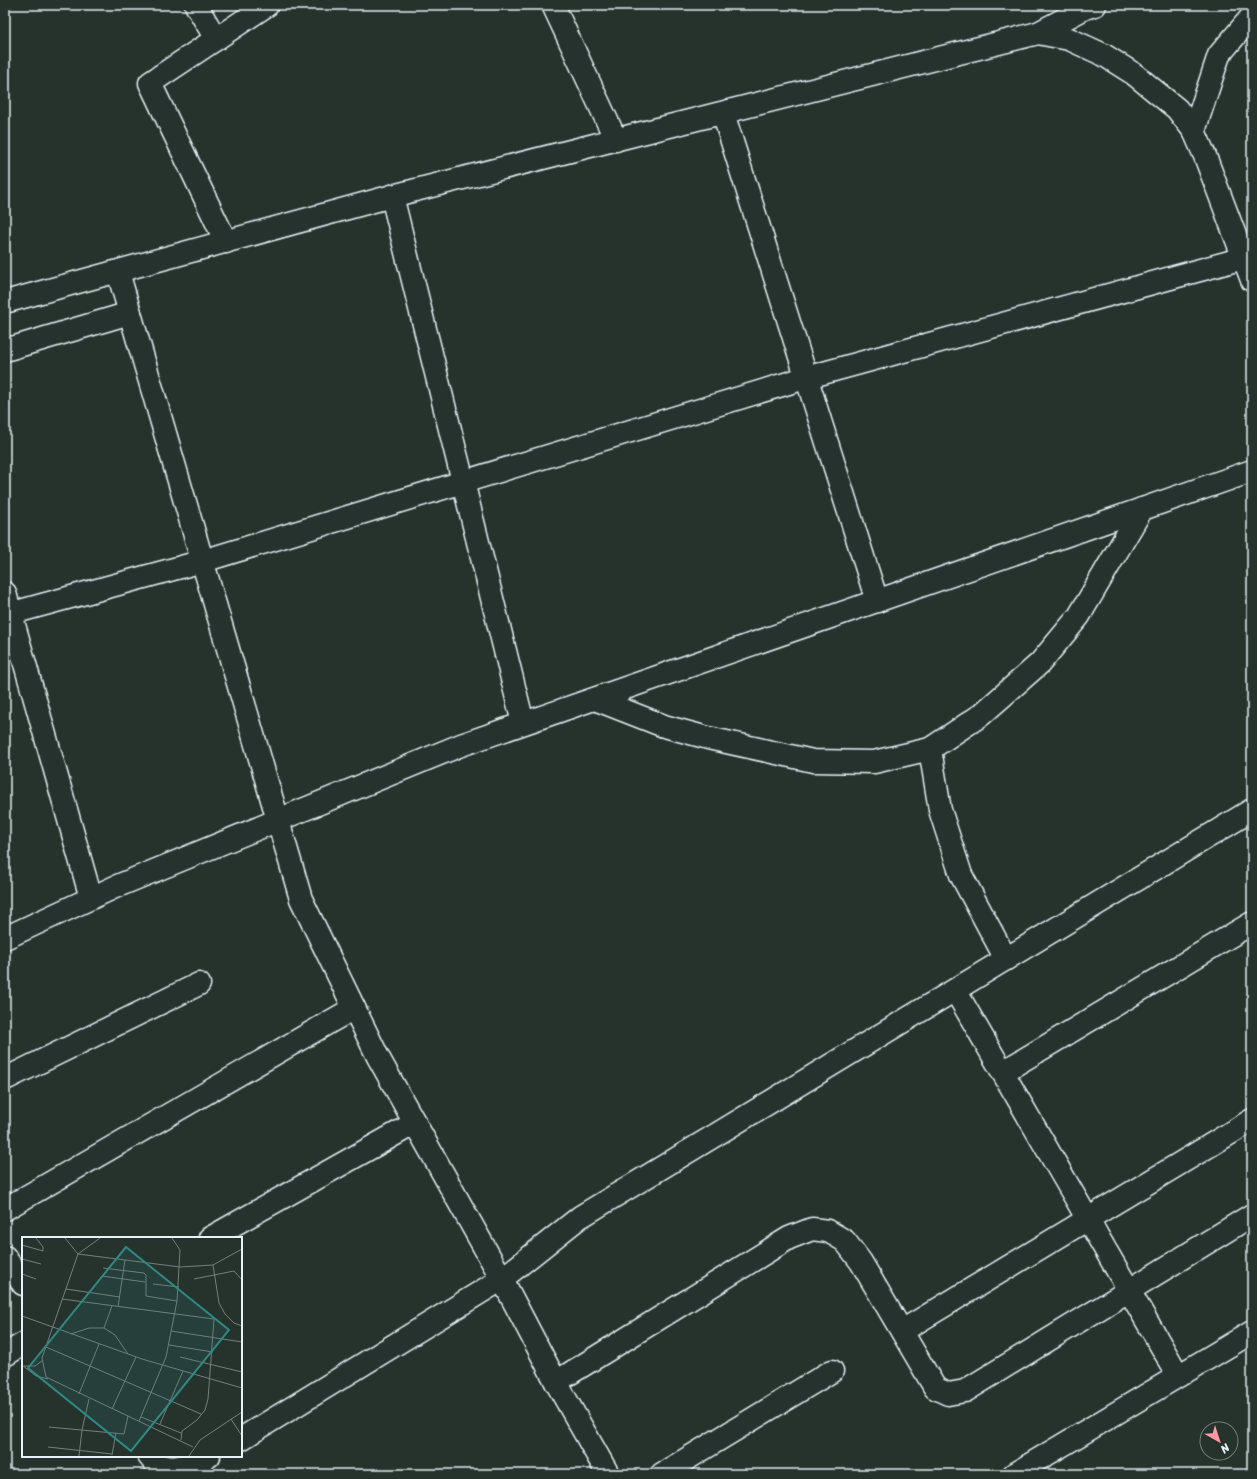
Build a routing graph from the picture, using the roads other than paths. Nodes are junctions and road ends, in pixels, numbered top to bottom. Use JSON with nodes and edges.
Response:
{"nodes":[{"id":1,"x":196,"y":5,"type":"edge"},
{"id":2,"x":267,"y":5,"type":"edge"},
{"id":3,"x":553,"y":5,"type":"edge"},
{"id":4,"x":1095,"y":5,"type":"edge"},
{"id":5,"x":1252,"y":16,"type":"edge"},
{"id":6,"x":1038,"y":33,"type":"junction"},
{"id":7,"x":216,"y":39,"type":"junction"},
{"id":8,"x":723,"y":113,"type":"junction"},
{"id":9,"x":1194,"y":131,"type":"junction"},
{"id":10,"x":616,"y":140,"type":"junction"},
{"id":11,"x":392,"y":196,"type":"junction"},
{"id":12,"x":226,"y":242,"type":"junction"},
{"id":13,"x":1244,"y":258,"type":"junction"},
{"id":14,"x":118,"y":272,"type":"junction"},
{"id":15,"x":1252,"y":280,"type":"edge"},
{"id":16,"x":5,"y":302,"type":"edge"},
{"id":17,"x":130,"y":313,"type":"junction"},
{"id":18,"x":5,"y":350,"type":"edge"},
{"id":19,"x":805,"y":378,"type":"junction"},
{"id":20,"x":1252,"y":471,"type":"edge"},
{"id":21,"x":464,"y":482,"type":"junction"},
{"id":22,"x":1142,"y":509,"type":"junction"},
{"id":23,"x":203,"y":561,"type":"junction"},
{"id":24,"x":5,"y":593,"type":"edge"},
{"id":25,"x":877,"y":601,"type":"junction"},
{"id":26,"x":8,"y":614,"type":"edge"},
{"id":27,"x":595,"y":699,"type":"junction"},
{"id":28,"x":524,"y":723,"type":"junction"},
{"id":29,"x":930,"y":749,"type":"junction"},
{"id":30,"x":1252,"y":810,"type":"edge"},
{"id":31,"x":277,"y":821,"type":"junction"},
{"id":32,"x":91,"y":898,"type":"junction"},
{"id":33,"x":1252,"y":923,"type":"edge"},
{"id":34,"x":5,"y":938,"type":"edge"},
{"id":35,"x":1006,"y":959,"type":"junction"},
{"id":36,"x":199,"y":984,"type":"dead end"},
{"id":37,"x":955,"y":990,"type":"junction"},
{"id":38,"x":354,"y":1008,"type":"junction"},
{"id":39,"x":1003,"y":1072,"type":"junction"},
{"id":40,"x":5,"y":1078,"type":"edge"},
{"id":41,"x":1252,"y":1120,"type":"edge"},
{"id":42,"x":415,"y":1123,"type":"junction"},
{"id":43,"x":5,"y":1209,"type":"edge"},
{"id":44,"x":1252,"y":1215,"type":"edge"},
{"id":45,"x":1088,"y":1219,"type":"junction"},
{"id":46,"x":212,"y":1237,"type":"edge"},
{"id":47,"x":5,"y":1257,"type":"edge"},
{"id":48,"x":502,"y":1279,"type":"junction"},
{"id":49,"x":22,"y":1282,"type":"edge"},
{"id":50,"x":1129,"y":1291,"type":"junction"},
{"id":51,"x":902,"y":1331,"type":"junction"},
{"id":52,"x":1252,"y":1332,"type":"edge"},
{"id":53,"x":22,"y":1345,"type":"edge"},
{"id":54,"x":5,"y":1355,"type":"edge"},
{"id":55,"x":832,"y":1371,"type":"dead end"},
{"id":56,"x":1178,"y":1375,"type":"junction"},
{"id":57,"x":556,"y":1382,"type":"junction"},
{"id":58,"x":242,"y":1438,"type":"edge"},
{"id":59,"x":150,"y":1457,"type":"edge"},
{"id":60,"x":207,"y":1457,"type":"edge"},
{"id":61,"x":608,"y":1474,"type":"edge"},
{"id":62,"x":662,"y":1474,"type":"edge"},
{"id":63,"x":1014,"y":1474,"type":"edge"}],
"edges":[{"from":1,"to":7,"type":"street"},
{"from":2,"to":7,"type":"street"},
{"from":3,"to":10,"type":"street"},
{"from":4,"to":6,"type":"street"},
{"from":5,"to":9,"type":"street"},
{"from":6,"to":8,"type":"street"},
{"from":6,"to":9,"type":"street"},
{"from":7,"to":12,"type":"street"},
{"from":8,"to":10,"type":"street"},
{"from":8,"to":19,"type":"street"},
{"from":9,"to":13,"type":"street"},
{"from":10,"to":11,"type":"street"},
{"from":11,"to":12,"type":"street"},
{"from":11,"to":21,"type":"street"},
{"from":12,"to":14,"type":"street"},
{"from":13,"to":15,"type":"street"},
{"from":13,"to":19,"type":"street"},
{"from":14,"to":16,"type":"street"},
{"from":14,"to":17,"type":"street"},
{"from":17,"to":18,"type":"street"},
{"from":17,"to":23,"type":"street"},
{"from":19,"to":21,"type":"street"},
{"from":19,"to":25,"type":"street"},
{"from":20,"to":22,"type":"street"},
{"from":21,"to":23,"type":"street"},
{"from":21,"to":28,"type":"street"},
{"from":22,"to":25,"type":"street"},
{"from":22,"to":29,"type":"street"},
{"from":23,"to":26,"type":"street"},
{"from":23,"to":31,"type":"street"},
{"from":24,"to":26,"type":"street"},
{"from":25,"to":27,"type":"street"},
{"from":26,"to":32,"type":"street"},
{"from":27,"to":28,"type":"street"},
{"from":27,"to":29,"type":"street"},
{"from":28,"to":31,"type":"street"},
{"from":29,"to":35,"type":"street"},
{"from":30,"to":35,"type":"street"},
{"from":31,"to":32,"type":"street"},
{"from":31,"to":38,"type":"street"},
{"from":32,"to":34,"type":"street"},
{"from":33,"to":39,"type":"street"},
{"from":35,"to":37,"type":"street"},
{"from":36,"to":40,"type":"street"},
{"from":37,"to":39,"type":"street"},
{"from":37,"to":48,"type":"street"},
{"from":38,"to":42,"type":"street"},
{"from":38,"to":43,"type":"street"},
{"from":39,"to":45,"type":"street"},
{"from":41,"to":45,"type":"street"},
{"from":42,"to":46,"type":"street"},
{"from":42,"to":48,"type":"street"},
{"from":44,"to":50,"type":"street"},
{"from":45,"to":50,"type":"street"},
{"from":45,"to":51,"type":"street"},
{"from":47,"to":49,"type":"street"},
{"from":48,"to":57,"type":"street"},
{"from":48,"to":58,"type":"street"},
{"from":50,"to":51,"type":"street"},
{"from":50,"to":56,"type":"street"},
{"from":51,"to":57,"type":"street"},
{"from":52,"to":56,"type":"street"},
{"from":53,"to":54,"type":"street"},
{"from":55,"to":62,"type":"street"},
{"from":56,"to":63,"type":"street"},
{"from":57,"to":61,"type":"street"},
{"from":59,"to":60,"type":"street"}]}
